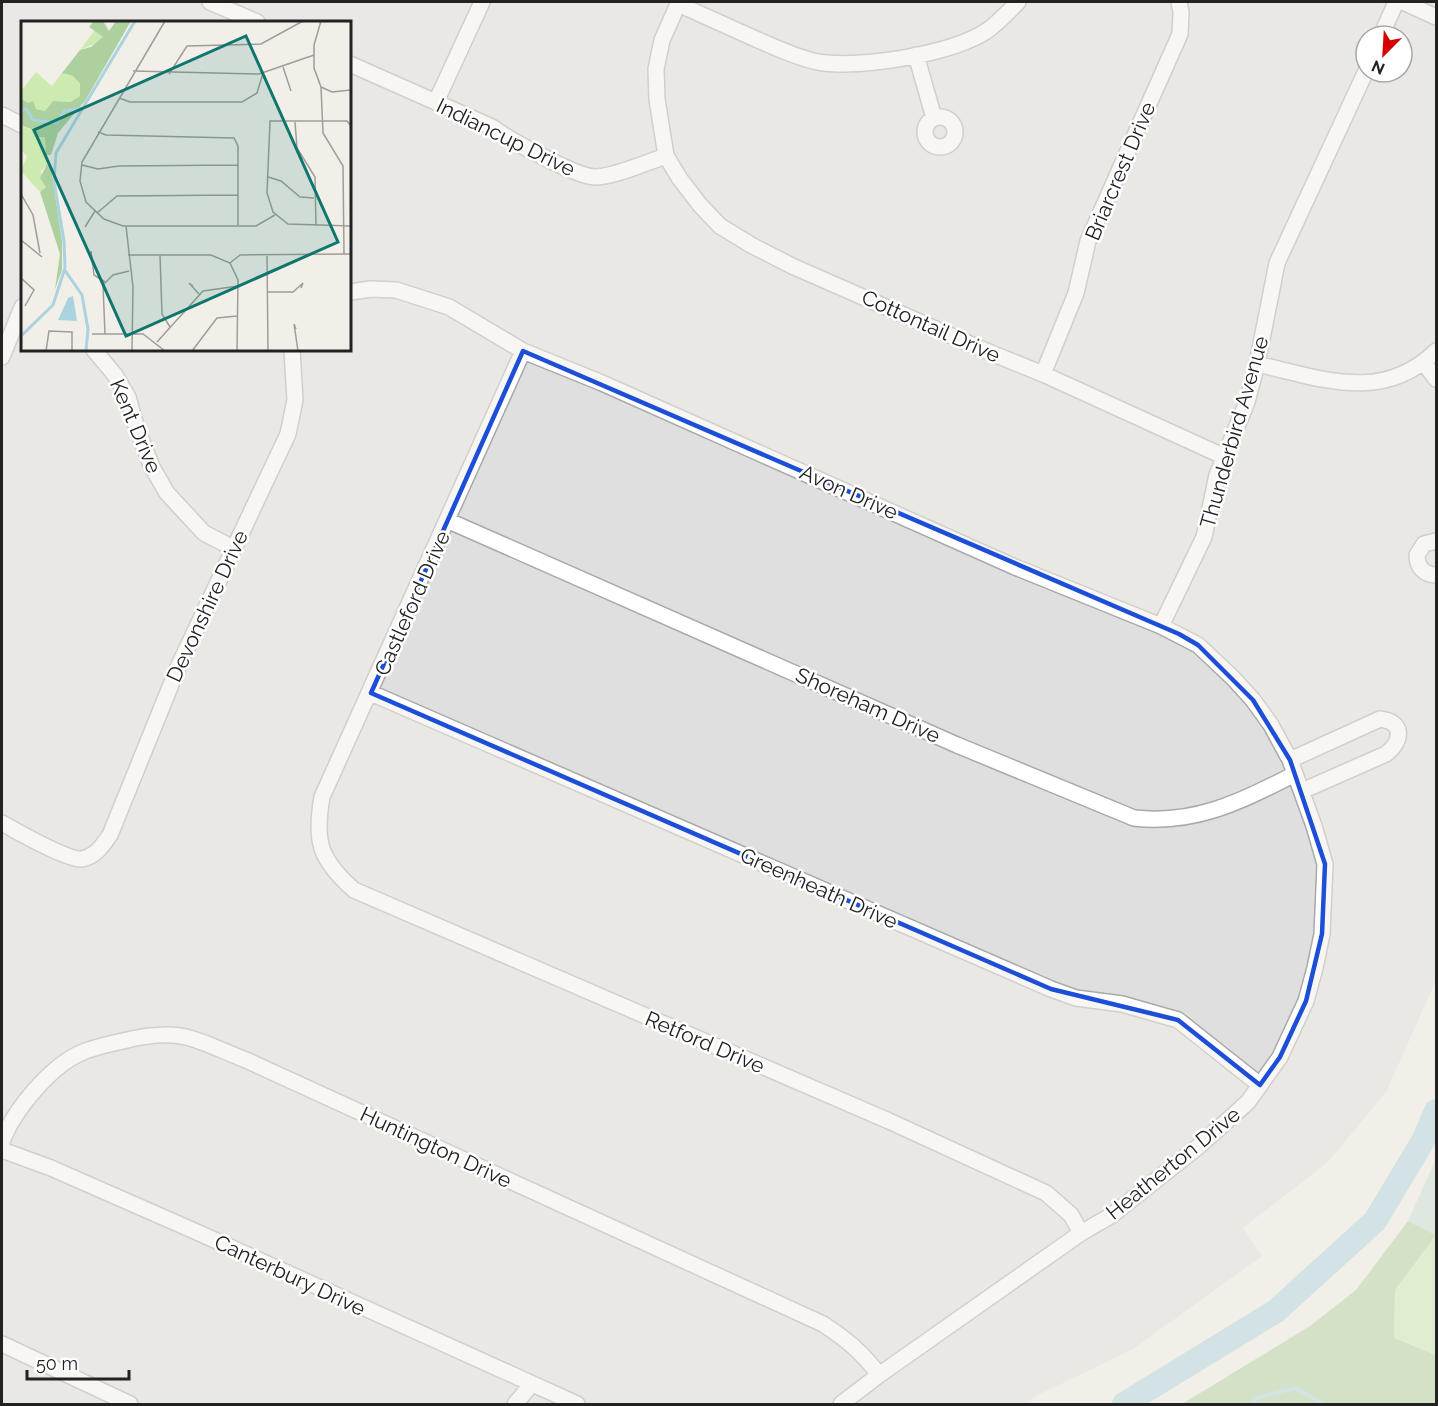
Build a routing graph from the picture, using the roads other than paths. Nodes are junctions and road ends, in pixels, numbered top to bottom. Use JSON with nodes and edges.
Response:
{"nodes":[{"id":1,"x":210,"y":2,"type":"edge"},
{"id":2,"x":482,"y":2,"type":"edge"},
{"id":3,"x":1018,"y":2,"type":"edge"},
{"id":4,"x":1179,"y":2,"type":"edge"},
{"id":5,"x":1396,"y":2,"type":"edge"},
{"id":6,"x":1403,"y":2,"type":"edge"},
{"id":7,"x":679,"y":3,"type":"edge"},
{"id":8,"x":1437,"y":17,"type":"edge"},
{"id":9,"x":255,"y":21,"type":"edge"},
{"id":10,"x":1386,"y":24,"type":"edge"},
{"id":11,"x":916,"y":55,"type":"junction"},
{"id":12,"x":351,"y":64,"type":"edge"},
{"id":13,"x":1360,"y":84,"type":"edge"},
{"id":14,"x":436,"y":102,"type":"junction"},
{"id":15,"x":2,"y":115,"type":"edge"},
{"id":16,"x":934,"y":118,"type":"dead end"},
{"id":17,"x":21,"y":124,"type":"edge"},
{"id":18,"x":666,"y":156,"type":"junction"},
{"id":19,"x":351,"y":292,"type":"edge"},
{"id":20,"x":21,"y":310,"type":"edge"},
{"id":21,"x":95,"y":351,"type":"edge"},
{"id":22,"x":292,"y":351,"type":"edge"},
{"id":23,"x":524,"y":351,"type":"junction"},
{"id":24,"x":1437,"y":351,"type":"edge"},
{"id":25,"x":2,"y":357,"type":"edge"},
{"id":26,"x":1424,"y":363,"type":"junction"},
{"id":27,"x":1257,"y":364,"type":"junction"},
{"id":28,"x":1042,"y":374,"type":"junction"},
{"id":29,"x":1437,"y":379,"type":"edge"},
{"id":30,"x":1225,"y":457,"type":"junction"},
{"id":31,"x":449,"y":521,"type":"junction"},
{"id":32,"x":1437,"y":541,"type":"edge"},
{"id":33,"x":232,"y":548,"type":"junction"},
{"id":34,"x":1437,"y":575,"type":"edge"},
{"id":35,"x":1161,"y":626,"type":"junction"},
{"id":36,"x":371,"y":693,"type":"junction"},
{"id":37,"x":1292,"y":767,"type":"junction"},
{"id":38,"x":1302,"y":791,"type":"junction"},
{"id":39,"x":2,"y":823,"type":"edge"},
{"id":40,"x":325,"y":857,"type":"joint"},
{"id":41,"x":1260,"y":1085,"type":"junction"},
{"id":42,"x":2,"y":1142,"type":"edge"},
{"id":43,"x":2,"y":1150,"type":"edge"},
{"id":44,"x":1080,"y":1233,"type":"junction"},
{"id":45,"x":2,"y":1344,"type":"edge"},
{"id":46,"x":879,"y":1375,"type":"junction"},
{"id":47,"x":531,"y":1385,"type":"junction"},
{"id":48,"x":130,"y":1404,"type":"edge"},
{"id":49,"x":515,"y":1404,"type":"edge"},
{"id":50,"x":577,"y":1404,"type":"edge"},
{"id":51,"x":841,"y":1404,"type":"edge"}],
"edges":[{"from":1,"to":9,"type":"street"},
{"from":2,"to":14,"type":"street"},
{"from":3,"to":11,"type":"street"},
{"from":4,"to":28,"type":"street","name":"Briarcrest Drive"},
{"from":5,"to":10,"type":"street"},
{"from":6,"to":8,"type":"street"},
{"from":7,"to":11,"type":"street"},
{"from":7,"to":18,"type":"street"},
{"from":11,"to":16,"type":"street"},
{"from":12,"to":14,"type":"street","name":"Indiancup Drive"},
{"from":13,"to":27,"type":"street","name":"Thunderbird Avenue"},
{"from":14,"to":18,"type":"street","name":"Indiancup Drive"},
{"from":15,"to":17,"type":"street"},
{"from":18,"to":28,"type":"street","name":"Cottontail Drive"},
{"from":19,"to":23,"type":"street","name":"Avon Drive"},
{"from":20,"to":25,"type":"street"},
{"from":21,"to":33,"type":"street","name":"Kent Drive"},
{"from":22,"to":33,"type":"street","name":"Devonshire Drive"},
{"from":23,"to":31,"type":"street","name":"Castleford Drive"},
{"from":23,"to":35,"type":"street","name":"Avon Drive"},
{"from":24,"to":26,"type":"street"},
{"from":26,"to":27,"type":"street"},
{"from":26,"to":29,"type":"street"},
{"from":27,"to":30,"type":"street","name":"Thunderbird Avenue"},
{"from":28,"to":30,"type":"street","name":"Cottontail Drive"},
{"from":30,"to":35,"type":"street","name":"Thunderbird Avenue"},
{"from":31,"to":36,"type":"street","name":"Castleford Drive"},
{"from":31,"to":37,"type":"street","name":"Shoreham Drive"},
{"from":32,"to":34,"type":"street"},
{"from":33,"to":39,"type":"street","name":"Devonshire Drive"},
{"from":35,"to":37,"type":"street","name":"Avon Drive"},
{"from":36,"to":40,"type":"street","name":"Castleford Drive"},
{"from":36,"to":41,"type":"street","name":"Greenheath Drive"},
{"from":37,"to":38,"type":"street","name":"Heatherton Drive"},
{"from":37,"to":38,"type":"street","name":"Shoreham Drive"},
{"from":38,"to":41,"type":"street","name":"Heatherton Drive"},
{"from":40,"to":44,"type":"street","name":"Retford Drive"},
{"from":41,"to":44,"type":"street","name":"Heatherton Drive"},
{"from":42,"to":46,"type":"street","name":"Huntington Drive"},
{"from":43,"to":47,"type":"street","name":"Canterbury Drive"},
{"from":44,"to":46,"type":"street","name":"Heatherton Drive"},
{"from":45,"to":48,"type":"street"},
{"from":46,"to":51,"type":"street","name":"Heatherton Drive"},
{"from":47,"to":49,"type":"street"},
{"from":47,"to":50,"type":"street","name":"Canterbury Drive"}]}
